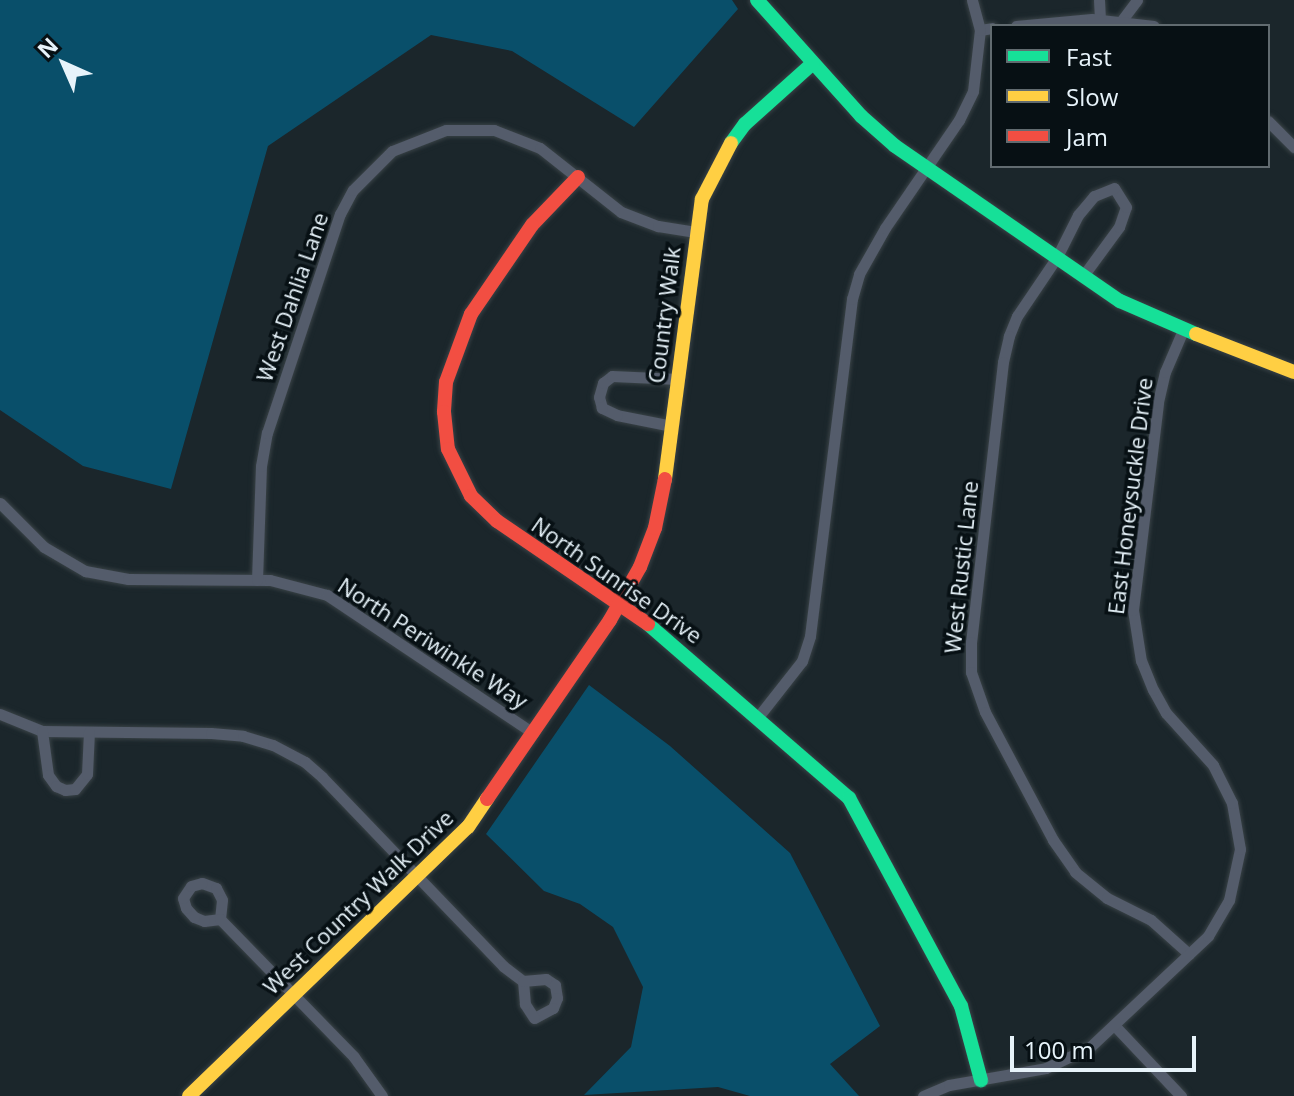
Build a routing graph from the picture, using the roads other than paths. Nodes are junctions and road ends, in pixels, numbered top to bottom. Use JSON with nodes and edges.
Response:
{"nodes":[{"id":1,"x":757,"y":0,"type":"edge"},
{"id":2,"x":972,"y":0,"type":"edge"},
{"id":3,"x":1099,"y":0,"type":"edge"},
{"id":4,"x":1137,"y":0,"type":"edge"},
{"id":5,"x":1100,"y":19,"type":"junction"},
{"id":6,"x":1122,"y":20,"type":"junction"},
{"id":7,"x":1040,"y":24,"type":"edge"},
{"id":8,"x":1143,"y":24,"type":"edge"},
{"id":9,"x":986,"y":29,"type":"edge"},
{"id":10,"x":813,"y":63,"type":"junction"},
{"id":11,"x":1270,"y":123,"type":"edge"},
{"id":12,"x":1294,"y":147,"type":"edge"},
{"id":13,"x":926,"y":168,"type":"junction"},
{"id":14,"x":578,"y":177,"type":"junction"},
{"id":15,"x":696,"y":232,"type":"junction"},
{"id":16,"x":1057,"y":257,"type":"junction"},
{"id":17,"x":1083,"y":276,"type":"junction"},
{"id":18,"x":1183,"y":330,"type":"junction"},
{"id":19,"x":1294,"y":372,"type":"edge"},
{"id":20,"x":678,"y":379,"type":"junction"},
{"id":21,"x":672,"y":426,"type":"junction"},
{"id":22,"x":0,"y":503,"type":"edge"},
{"id":23,"x":257,"y":580,"type":"junction"},
{"id":24,"x":619,"y":605,"type":"junction"},
{"id":25,"x":0,"y":714,"type":"edge"},
{"id":26,"x":758,"y":717,"type":"junction"},
{"id":27,"x":42,"y":731,"type":"junction"},
{"id":28,"x":89,"y":732,"type":"junction"},
{"id":29,"x":533,"y":733,"type":"junction"},
{"id":30,"x":418,"y":877,"type":"junction"},
{"id":31,"x":220,"y":919,"type":"dead end"},
{"id":32,"x":1189,"y":954,"type":"junction"},
{"id":33,"x":523,"y":981,"type":"dead end"},
{"id":34,"x":294,"y":996,"type":"junction"},
{"id":35,"x":1114,"y":1025,"type":"junction"},
{"id":36,"x":981,"y":1080,"type":"junction"},
{"id":37,"x":189,"y":1096,"type":"edge"},
{"id":38,"x":382,"y":1096,"type":"edge"},
{"id":39,"x":923,"y":1096,"type":"edge"},
{"id":40,"x":1181,"y":1096,"type":"edge"}],
"edges":[{"from":1,"to":10,"type":"street"},
{"from":2,"to":9,"type":"street"},
{"from":3,"to":5,"type":"street"},
{"from":4,"to":6,"type":"street"},
{"from":5,"to":6,"type":"street"},
{"from":5,"to":7,"type":"street"},
{"from":6,"to":8,"type":"street"},
{"from":9,"to":13,"type":"street"},
{"from":10,"to":13,"type":"street"},
{"from":10,"to":15,"type":"street","name":"Country Walk"},
{"from":11,"to":12,"type":"street"},
{"from":13,"to":16,"type":"street"},
{"from":13,"to":26,"type":"street"},
{"from":14,"to":15,"type":"street","name":"West Dahlia Lane"},
{"from":14,"to":23,"type":"street","name":"West Dahlia Lane"},
{"from":14,"to":24,"type":"street","name":"North Sunrise Drive"},
{"from":15,"to":20,"type":"street","name":"Country Walk"},
{"from":16,"to":17,"type":"street"},
{"from":16,"to":17,"type":"street","name":"West Rustic Lane"},
{"from":16,"to":32,"type":"street","name":"West Rustic Lane"},
{"from":17,"to":18,"type":"street"},
{"from":18,"to":19,"type":"street"},
{"from":18,"to":32,"type":"street","name":"East Honeysuckle Drive"},
{"from":20,"to":21,"type":"street","name":"Country Walk"},
{"from":20,"to":21,"type":"street"},
{"from":21,"to":24,"type":"street","name":"Country Walk"},
{"from":22,"to":23,"type":"street","name":"North Periwinkle Way"},
{"from":23,"to":29,"type":"street","name":"North Periwinkle Way"},
{"from":24,"to":26,"type":"street","name":"North Sunrise Drive"},
{"from":24,"to":29,"type":"street","name":"West Country Walk Drive"},
{"from":25,"to":27,"type":"street"},
{"from":26,"to":36,"type":"street","name":"North Sunrise Drive"},
{"from":27,"to":28,"type":"street"},
{"from":27,"to":28,"type":"street"},
{"from":28,"to":30,"type":"street"},
{"from":29,"to":30,"type":"street","name":"West Country Walk Drive"},
{"from":30,"to":33,"type":"street"},
{"from":30,"to":34,"type":"street","name":"West Country Walk Drive"},
{"from":31,"to":34,"type":"street"},
{"from":32,"to":35,"type":"street","name":"East Honeysuckle Drive"},
{"from":34,"to":37,"type":"street","name":"West Country Walk Drive"},
{"from":34,"to":38,"type":"street"},
{"from":35,"to":36,"type":"street","name":"East Honeysuckle Drive"},
{"from":35,"to":40,"type":"street"},
{"from":36,"to":39,"type":"street","name":"East Honeysuckle Drive"}]}
